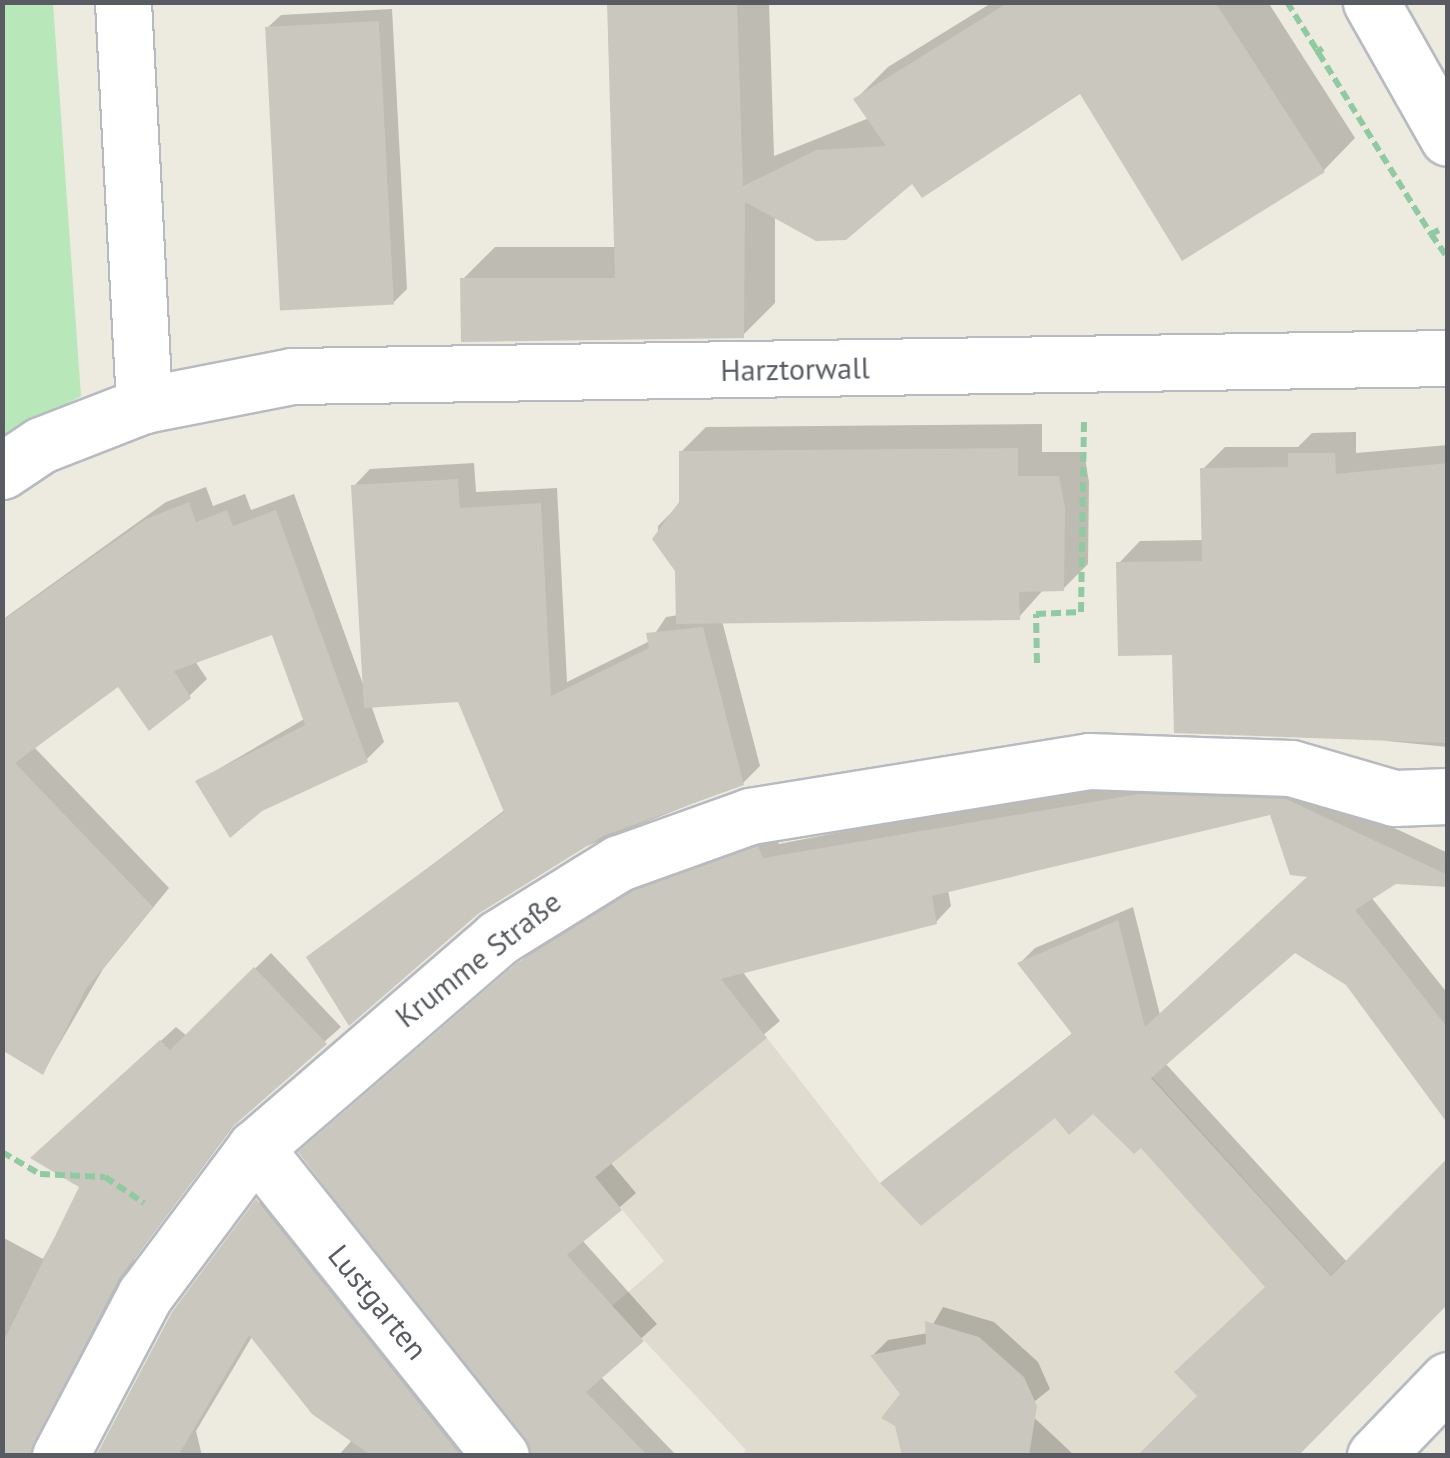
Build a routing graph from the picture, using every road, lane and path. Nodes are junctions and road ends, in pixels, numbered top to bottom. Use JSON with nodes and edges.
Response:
{"nodes":[{"id":1,"x":123,"y":2,"type":"edge"},
{"id":2,"x":1286,"y":2,"type":"edge"},
{"id":3,"x":1372,"y":2,"type":"edge"},
{"id":4,"x":1324,"y":48,"type":"dead end"},
{"id":5,"x":1314,"y":53,"type":"junction"},
{"id":6,"x":1448,"y":138,"type":"edge"},
{"id":7,"x":1439,"y":230,"type":"dead end"},
{"id":8,"x":1431,"y":234,"type":"junction"},
{"id":9,"x":1448,"y":258,"type":"edge"},
{"id":10,"x":1448,"y":358,"type":"edge"},
{"id":11,"x":1084,"y":364,"type":"junction"},
{"id":12,"x":144,"y":405,"type":"junction"},
{"id":13,"x":2,"y":471,"type":"edge"},
{"id":14,"x":1037,"y":663,"type":"dead end"},
{"id":15,"x":1448,"y":796,"type":"edge"},
{"id":16,"x":255,"y":1148,"type":"junction"},
{"id":17,"x":2,"y":1152,"type":"edge"},
{"id":18,"x":187,"y":1232,"type":"junction"},
{"id":19,"x":1448,"y":1380,"type":"edge"},
{"id":20,"x":60,"y":1456,"type":"edge"},
{"id":21,"x":500,"y":1456,"type":"edge"},
{"id":22,"x":1375,"y":1456,"type":"edge"}],
"edges":[{"from":1,"to":12,"type":"street"},
{"from":2,"to":5,"type":"path"},
{"from":3,"to":6,"type":"street"},
{"from":4,"to":5,"type":"path"},
{"from":5,"to":8,"type":"path"},
{"from":7,"to":8,"type":"path"},
{"from":8,"to":9,"type":"path"},
{"from":10,"to":11,"type":"street","name":"Harztorwall"},
{"from":11,"to":12,"type":"street","name":"Harztorwall"},
{"from":11,"to":14,"type":"path"},
{"from":12,"to":13,"type":"street","name":"Harztorwall"},
{"from":15,"to":16,"type":"street","name":"Krumme Straße"},
{"from":16,"to":18,"type":"street","name":"Krumme Straße"},
{"from":16,"to":21,"type":"street","name":"Lustgarten"},
{"from":17,"to":18,"type":"path"},
{"from":18,"to":20,"type":"street","name":"Krumme Straße"},
{"from":19,"to":22,"type":"street"}]}
